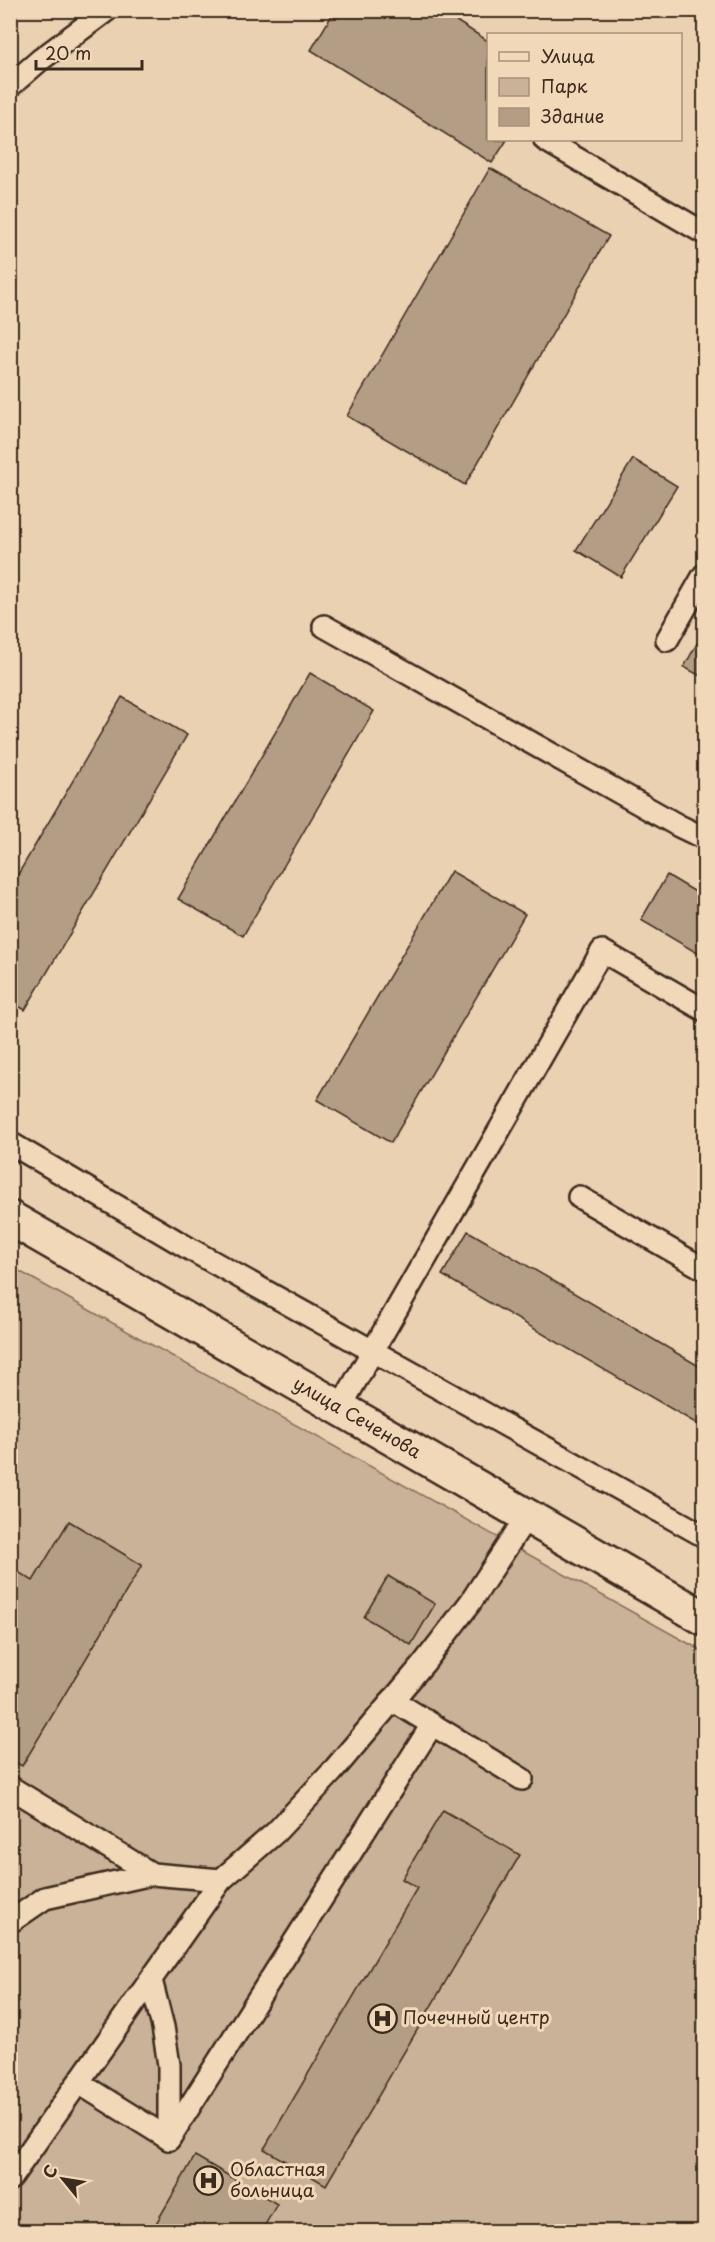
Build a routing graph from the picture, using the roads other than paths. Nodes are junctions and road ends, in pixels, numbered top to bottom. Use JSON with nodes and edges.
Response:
{"nodes":[{"id":1,"x":107,"y":10,"type":"edge"},
{"id":2,"x":10,"y":86,"type":"edge"},
{"id":3,"x":547,"y":141,"type":"edge"},
{"id":4,"x":705,"y":233,"type":"edge"},
{"id":5,"x":705,"y":575,"type":"edge"},
{"id":6,"x":324,"y":626,"type":"dead end"},
{"id":7,"x":667,"y":640,"type":"dead end"},
{"id":8,"x":705,"y":838,"type":"edge"},
{"id":9,"x":705,"y":1010,"type":"edge"},
{"id":10,"x":10,"y":1143,"type":"edge"},
{"id":11,"x":579,"y":1197,"type":"dead end"},
{"id":12,"x":10,"y":1218,"type":"edge"},
{"id":13,"x":705,"y":1269,"type":"edge"},
{"id":14,"x":372,"y":1352,"type":"junction"},
{"id":15,"x":340,"y":1408,"type":"junction"},
{"id":16,"x":528,"y":1516,"type":"junction"},
{"id":17,"x":705,"y":1536,"type":"edge"},
{"id":18,"x":705,"y":1618,"type":"edge"},
{"id":19,"x":392,"y":1700,"type":"junction"},
{"id":20,"x":432,"y":1725,"type":"junction"},
{"id":21,"x":522,"y":1779,"type":"dead end"},
{"id":22,"x":10,"y":1787,"type":"edge"},
{"id":23,"x":152,"y":1874,"type":"junction"},
{"id":24,"x":221,"y":1880,"type":"junction"},
{"id":25,"x":10,"y":1922,"type":"edge"},
{"id":26,"x":151,"y":1980,"type":"junction"},
{"id":27,"x":80,"y":2083,"type":"junction"},
{"id":28,"x":169,"y":2139,"type":"junction"},
{"id":29,"x":10,"y":2179,"type":"edge"}],
"edges":[{"from":1,"to":2,"type":"lane"},
{"from":3,"to":4,"type":"lane"},
{"from":5,"to":7,"type":"lane"},
{"from":6,"to":8,"type":"lane"},
{"from":9,"to":14,"type":"lane"},
{"from":10,"to":14,"type":"lane"},
{"from":11,"to":13,"type":"lane"},
{"from":12,"to":15,"type":"street","name":"улица Сеченова"},
{"from":14,"to":15,"type":"lane"},
{"from":14,"to":17,"type":"lane"},
{"from":15,"to":16,"type":"street","name":"улица Сеченова"},
{"from":16,"to":18,"type":"street","name":"улица Сеченова"},
{"from":16,"to":19,"type":"lane"},
{"from":19,"to":20,"type":"lane"},
{"from":19,"to":24,"type":"lane"},
{"from":20,"to":21,"type":"lane"},
{"from":20,"to":28,"type":"lane"},
{"from":22,"to":23,"type":"lane"},
{"from":23,"to":24,"type":"lane"},
{"from":23,"to":25,"type":"lane"},
{"from":24,"to":26,"type":"lane"},
{"from":26,"to":27,"type":"lane"},
{"from":26,"to":28,"type":"lane"},
{"from":27,"to":28,"type":"lane"},
{"from":27,"to":29,"type":"lane"}]}
